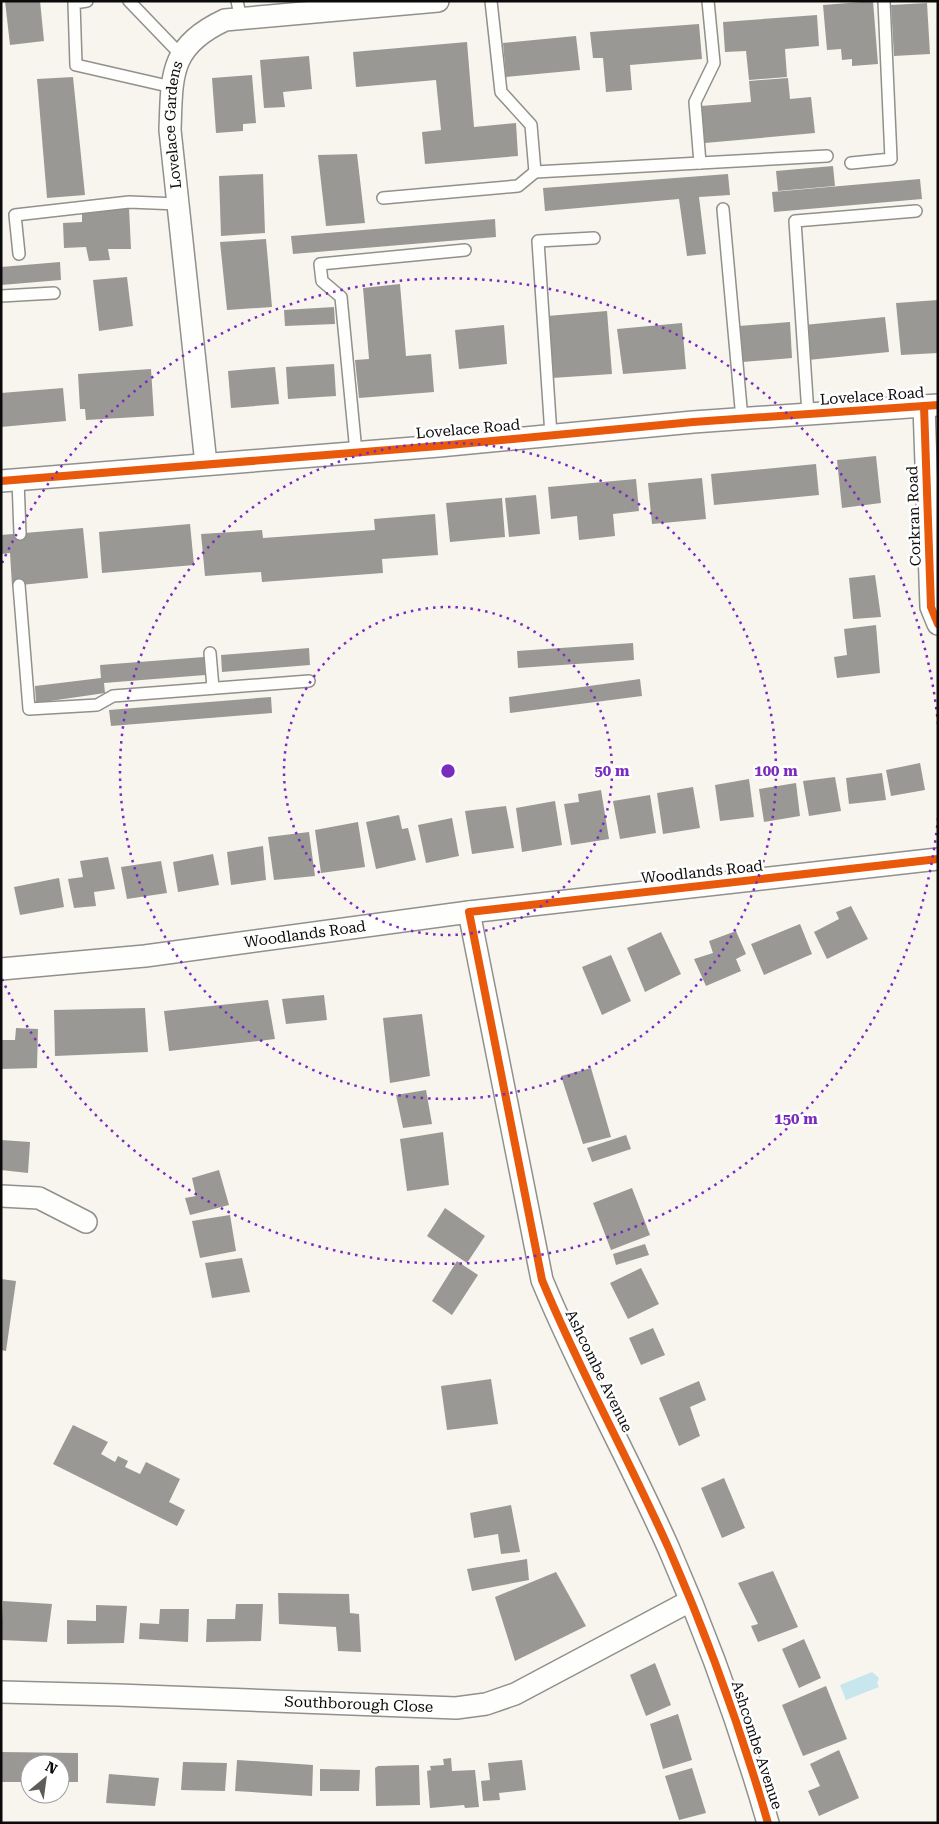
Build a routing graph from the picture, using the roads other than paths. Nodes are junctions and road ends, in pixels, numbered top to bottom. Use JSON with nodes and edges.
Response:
{"nodes":[{"id":1,"x":87,"y":1,"type":"edge"},
{"id":2,"x":130,"y":1,"type":"edge"},
{"id":3,"x":438,"y":1,"type":"edge"},
{"id":4,"x":490,"y":1,"type":"edge"},
{"id":5,"x":708,"y":1,"type":"edge"},
{"id":6,"x":884,"y":1,"type":"edge"},
{"id":7,"x":239,"y":10,"type":"edge"},
{"id":8,"x":180,"y":54,"type":"junction"},
{"id":9,"x":172,"y":87,"type":"junction"},
{"id":10,"x":827,"y":156,"type":"dead end"},
{"id":11,"x":700,"y":163,"type":"junction"},
{"id":12,"x":851,"y":163,"type":"dead end"},
{"id":13,"x":535,"y":172,"type":"junction"},
{"id":14,"x":383,"y":198,"type":"dead end"},
{"id":15,"x":178,"y":204,"type":"junction"},
{"id":16,"x":723,"y":209,"type":"dead end"},
{"id":17,"x":916,"y":211,"type":"dead end"},
{"id":18,"x":594,"y":238,"type":"dead end"},
{"id":19,"x":465,"y":250,"type":"dead end"},
{"id":20,"x":20,"y":254,"type":"dead end"},
{"id":21,"x":54,"y":293,"type":"dead end"},
{"id":22,"x":1,"y":296,"type":"edge"},
{"id":23,"x":931,"y":406,"type":"edge"},
{"id":24,"x":808,"y":414,"type":"junction"},
{"id":25,"x":742,"y":419,"type":"junction"},
{"id":26,"x":551,"y":435,"type":"junction"},
{"id":27,"x":356,"y":452,"type":"junction"},
{"id":28,"x":206,"y":464,"type":"junction"},
{"id":29,"x":10,"y":480,"type":"edge"},
{"id":30,"x":20,"y":534,"type":"dead end"},
{"id":31,"x":19,"y":585,"type":"dead end"},
{"id":32,"x":938,"y":624,"type":"edge"},
{"id":33,"x":210,"y":653,"type":"dead end"},
{"id":34,"x":309,"y":681,"type":"dead end"},
{"id":35,"x":214,"y":688,"type":"junction"},
{"id":36,"x":938,"y":859,"type":"edge"},
{"id":37,"x":469,"y":912,"type":"junction"},
{"id":38,"x":1,"y":970,"type":"edge"},
{"id":39,"x":1,"y":1196,"type":"edge"},
{"id":40,"x":86,"y":1222,"type":"dead end"},
{"id":41,"x":690,"y":1601,"type":"junction"},
{"id":42,"x":1,"y":1692,"type":"edge"},
{"id":43,"x":768,"y":1823,"type":"edge"}],
"edges":[{"from":1,"to":9,"type":"lane"},
{"from":2,"to":8,"type":"lane"},
{"from":3,"to":7,"type":"street","name":"Lovelace Gardens"},
{"from":4,"to":13,"type":"lane"},
{"from":5,"to":11,"type":"lane"},
{"from":6,"to":12,"type":"lane"},
{"from":7,"to":8,"type":"street","name":"Lovelace Gardens"},
{"from":8,"to":9,"type":"street","name":"Lovelace Gardens"},
{"from":9,"to":15,"type":"street","name":"Lovelace Gardens"},
{"from":10,"to":11,"type":"lane"},
{"from":11,"to":13,"type":"lane"},
{"from":13,"to":14,"type":"lane"},
{"from":15,"to":20,"type":"lane"},
{"from":15,"to":28,"type":"street","name":"Lovelace Gardens"},
{"from":16,"to":25,"type":"lane"},
{"from":17,"to":24,"type":"lane"},
{"from":18,"to":26,"type":"lane"},
{"from":19,"to":27,"type":"lane"},
{"from":21,"to":22,"type":"lane"},
{"from":23,"to":24,"type":"street","name":"Lovelace Road"},
{"from":23,"to":32,"type":"street","name":"Corkran Road"},
{"from":24,"to":25,"type":"street","name":"Lovelace Road"},
{"from":25,"to":26,"type":"street","name":"Lovelace Road"},
{"from":26,"to":27,"type":"street","name":"Lovelace Road"},
{"from":27,"to":28,"type":"street","name":"Lovelace Road"},
{"from":28,"to":29,"type":"street","name":"Lovelace Road"},
{"from":29,"to":30,"type":"lane"},
{"from":31,"to":35,"type":"lane"},
{"from":33,"to":35,"type":"lane"},
{"from":34,"to":35,"type":"lane"},
{"from":36,"to":37,"type":"street","name":"Woodlands Road"},
{"from":37,"to":38,"type":"street","name":"Woodlands Road"},
{"from":37,"to":41,"type":"street","name":"Ashcombe Avenue"},
{"from":39,"to":40,"type":"street"},
{"from":41,"to":42,"type":"street","name":"Southborough Close"},
{"from":41,"to":43,"type":"street","name":"Ashcombe Avenue"}]}
